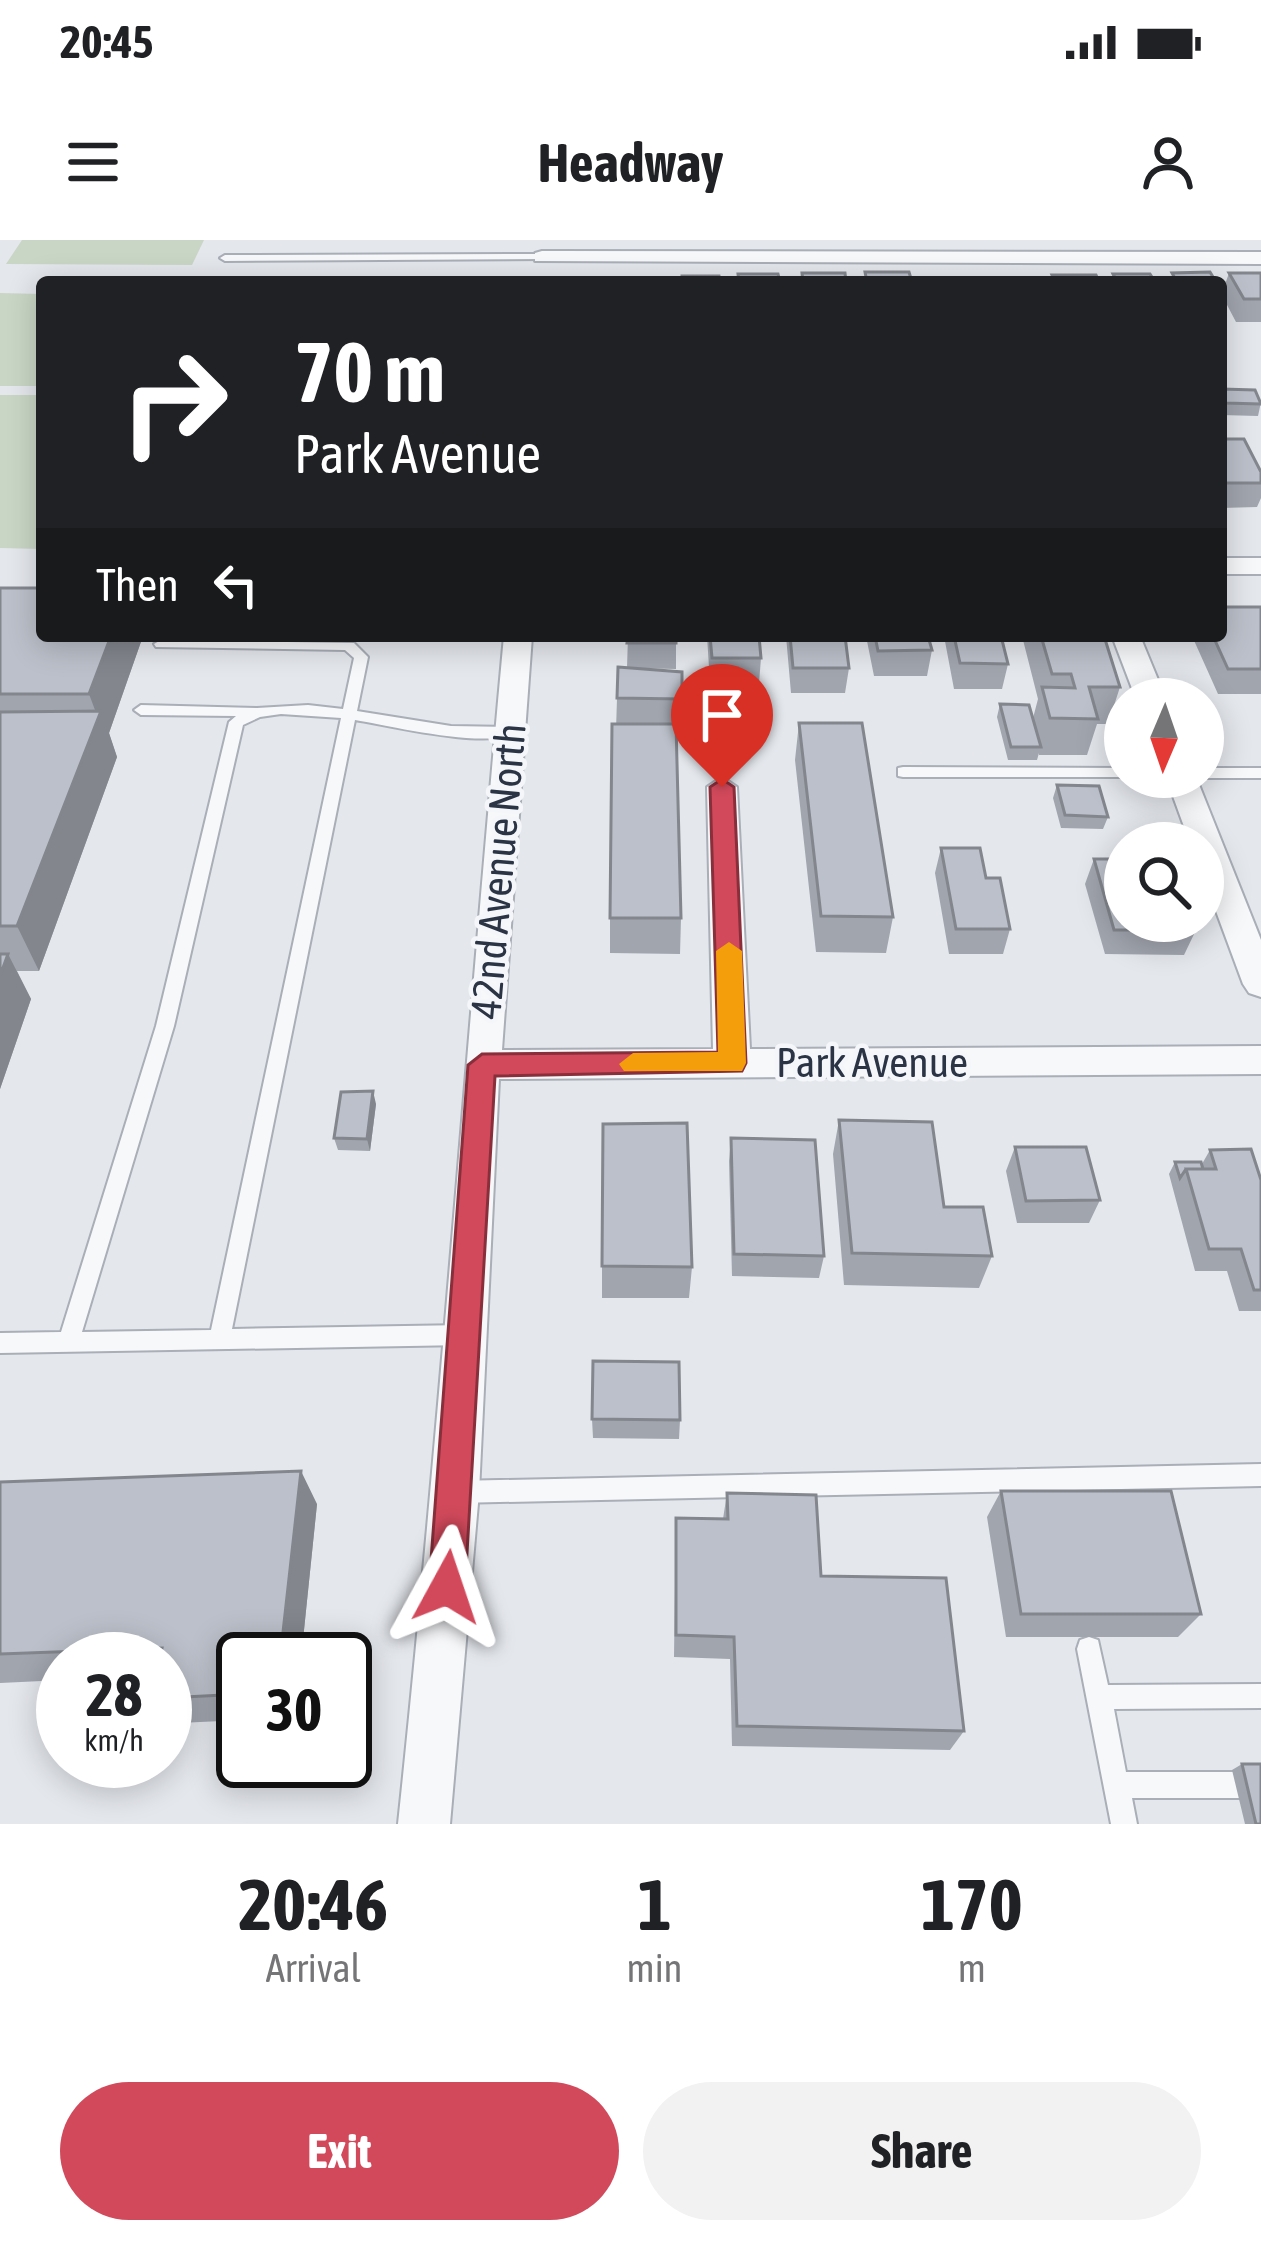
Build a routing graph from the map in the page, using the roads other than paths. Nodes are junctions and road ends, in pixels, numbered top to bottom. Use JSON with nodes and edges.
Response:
{"nodes":[{"id":1,"x":323,"y":240,"type":"edge"},
{"id":2,"x":395,"y":240,"type":"edge"},
{"id":3,"x":451,"y":240,"type":"edge"},
{"id":4,"x":543,"y":249,"type":"edge"},
{"id":5,"x":981,"y":250,"type":"edge"},
{"id":6,"x":448,"y":257,"type":"junction"},
{"id":7,"x":1261,"y":257,"type":"edge"},
{"id":8,"x":224,"y":258,"type":"dead end"},
{"id":9,"x":318,"y":258,"type":"junction"},
{"id":10,"x":391,"y":258,"type":"junction"},
{"id":11,"x":1227,"y":566,"type":"edge"},
{"id":12,"x":1261,"y":566,"type":"edge"},
{"id":13,"x":518,"y":642,"type":"edge"},
{"id":14,"x":1128,"y":642,"type":"edge"},
{"id":15,"x":161,"y":644,"type":"dead end"},
{"id":16,"x":1143,"y":678,"type":"edge"},
{"id":17,"x":140,"y":710,"type":"dead end"},
{"id":18,"x":253,"y":712,"type":"junction"},
{"id":19,"x":346,"y":716,"type":"junction"},
{"id":20,"x":510,"y":732,"type":"junction"},
{"id":21,"x":903,"y":772,"type":"dead end"},
{"id":22,"x":1104,"y":773,"type":"edge"},
{"id":23,"x":1224,"y":773,"type":"edge"},
{"id":24,"x":1261,"y":773,"type":"edge"},
{"id":25,"x":722,"y":787,"type":"dead end"},
{"id":26,"x":1189,"y":798,"type":"edge"},
{"id":27,"x":1261,"y":984,"type":"edge"},
{"id":28,"x":1261,"y":1060,"type":"edge"},
{"id":29,"x":732,"y":1063,"type":"junction"},
{"id":30,"x":482,"y":1065,"type":"junction"},
{"id":31,"x":465,"y":1335,"type":"junction"},
{"id":32,"x":219,"y":1341,"type":"junction"},
{"id":33,"x":0,"y":1342,"type":"edge"},
{"id":34,"x":69,"y":1342,"type":"junction"},
{"id":35,"x":1261,"y":1475,"type":"edge"},
{"id":36,"x":456,"y":1492,"type":"junction"},
{"id":37,"x":1089,"y":1649,"type":"edge"},
{"id":38,"x":1261,"y":1696,"type":"edge"},
{"id":39,"x":1099,"y":1697,"type":"junction"},
{"id":40,"x":1116,"y":1785,"type":"junction"},
{"id":41,"x":1261,"y":1785,"type":"edge"},
{"id":42,"x":424,"y":1824,"type":"edge"},
{"id":43,"x":1124,"y":1824,"type":"edge"}],
"edges":[{"from":1,"to":9,"type":"lane"},
{"from":2,"to":10,"type":"lane"},
{"from":3,"to":6,"type":"lane"},
{"from":4,"to":5,"type":"street"},
{"from":4,"to":6,"type":"lane"},
{"from":5,"to":7,"type":"street"},
{"from":6,"to":10,"type":"lane"},
{"from":8,"to":9,"type":"lane"},
{"from":9,"to":10,"type":"lane"},
{"from":11,"to":12,"type":"street"},
{"from":13,"to":20,"type":"street","name":"42nd Avenue North"},
{"from":14,"to":16,"type":"street"},
{"from":15,"to":19,"type":"lane"},
{"from":17,"to":18,"type":"lane"},
{"from":18,"to":19,"type":"lane"},
{"from":18,"to":34,"type":"lane"},
{"from":19,"to":20,"type":"lane"},
{"from":19,"to":32,"type":"lane"},
{"from":20,"to":30,"type":"street","name":"42nd Avenue North"},
{"from":21,"to":22,"type":"lane"},
{"from":23,"to":24,"type":"lane"},
{"from":25,"to":29,"type":"street"},
{"from":26,"to":27,"type":"street"},
{"from":28,"to":29,"type":"street","name":"Park Avenue"},
{"from":29,"to":30,"type":"street","name":"Park Avenue"},
{"from":30,"to":31,"type":"street","name":"42nd Avenue North"},
{"from":31,"to":32,"type":"lane"},
{"from":31,"to":36,"type":"street","name":"42nd Avenue North"},
{"from":32,"to":34,"type":"lane"},
{"from":33,"to":34,"type":"lane"},
{"from":35,"to":36,"type":"lane"},
{"from":36,"to":42,"type":"street","name":"42nd Avenue North"},
{"from":37,"to":39,"type":"lane"},
{"from":38,"to":39,"type":"lane"},
{"from":39,"to":40,"type":"lane"},
{"from":40,"to":41,"type":"lane"},
{"from":40,"to":43,"type":"lane"}]}
